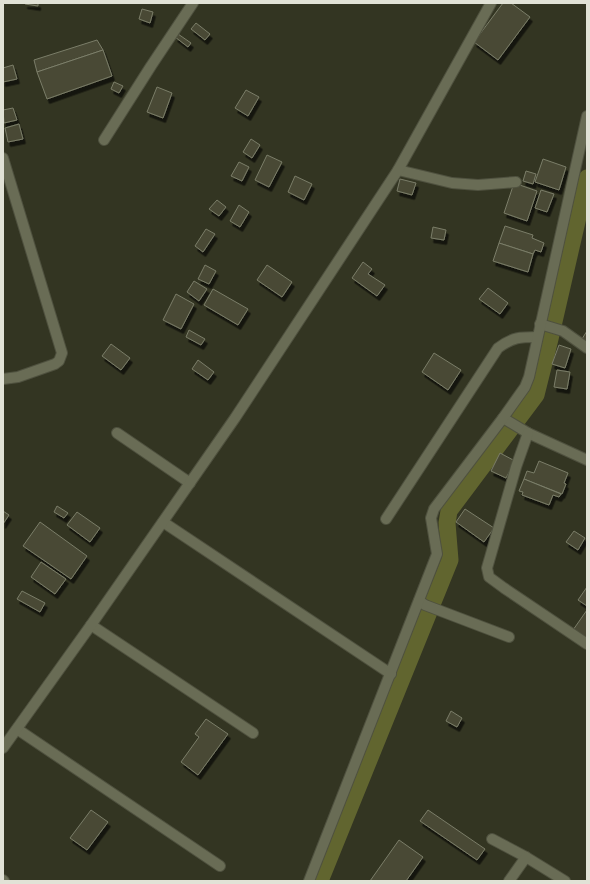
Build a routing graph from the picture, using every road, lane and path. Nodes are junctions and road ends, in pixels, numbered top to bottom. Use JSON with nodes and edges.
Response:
{"nodes":[{"id":1,"x":192,"y":3,"type":"edge"},
{"id":2,"x":491,"y":3,"type":"edge"},
{"id":3,"x":587,"y":116,"type":"edge"},
{"id":4,"x":104,"y":140,"type":"dead end"},
{"id":5,"x":584,"y":145,"type":"edge"},
{"id":6,"x":4,"y":161,"type":"edge"},
{"id":7,"x":398,"y":170,"type":"junction"},
{"id":8,"x":516,"y":182,"type":"dead end"},
{"id":9,"x":544,"y":325,"type":"junction"},
{"id":10,"x":537,"y":337,"type":"junction"},
{"id":11,"x":587,"y":348,"type":"edge"},
{"id":12,"x":3,"y":379,"type":"edge"},
{"id":13,"x":507,"y":420,"type":"junction"},
{"id":14,"x":524,"y":431,"type":"junction"},
{"id":15,"x":118,"y":433,"type":"dead end"},
{"id":16,"x":587,"y":460,"type":"edge"},
{"id":17,"x":190,"y":483,"type":"junction"},
{"id":18,"x":386,"y":519,"type":"dead end"},
{"id":19,"x":163,"y":522,"type":"junction"},
{"id":20,"x":422,"y":603,"type":"junction"},
{"id":21,"x":91,"y":625,"type":"junction"},
{"id":22,"x":509,"y":637,"type":"dead end"},
{"id":23,"x":587,"y":644,"type":"edge"},
{"id":24,"x":391,"y":674,"type":"junction"},
{"id":25,"x":17,"y":729,"type":"junction"},
{"id":26,"x":252,"y":733,"type":"dead end"},
{"id":27,"x":3,"y":748,"type":"edge"},
{"id":28,"x":492,"y":839,"type":"dead end"},
{"id":29,"x":526,"y":857,"type":"junction"},
{"id":30,"x":220,"y":866,"type":"dead end"},
{"id":31,"x":309,"y":881,"type":"edge"},
{"id":32,"x":509,"y":881,"type":"edge"},
{"id":33,"x":565,"y":881,"type":"edge"}],
"edges":[{"from":1,"to":4,"type":"street"},
{"from":2,"to":7,"type":"street"},
{"from":3,"to":5,"type":"street"},
{"from":5,"to":9,"type":"street"},
{"from":6,"to":12,"type":"street"},
{"from":7,"to":8,"type":"street"},
{"from":7,"to":17,"type":"street"},
{"from":9,"to":10,"type":"street"},
{"from":9,"to":11,"type":"street"},
{"from":10,"to":13,"type":"street"},
{"from":10,"to":18,"type":"street"},
{"from":13,"to":14,"type":"street"},
{"from":13,"to":20,"type":"street"},
{"from":14,"to":16,"type":"street"},
{"from":14,"to":23,"type":"street"},
{"from":15,"to":17,"type":"street"},
{"from":17,"to":19,"type":"street"},
{"from":19,"to":21,"type":"street"},
{"from":19,"to":24,"type":"street"},
{"from":20,"to":22,"type":"street"},
{"from":20,"to":24,"type":"street"},
{"from":21,"to":25,"type":"street"},
{"from":21,"to":26,"type":"street"},
{"from":24,"to":31,"type":"street"},
{"from":25,"to":27,"type":"street"},
{"from":25,"to":30,"type":"street"},
{"from":28,"to":29,"type":"street"},
{"from":29,"to":32,"type":"street"},
{"from":29,"to":33,"type":"street"}]}
